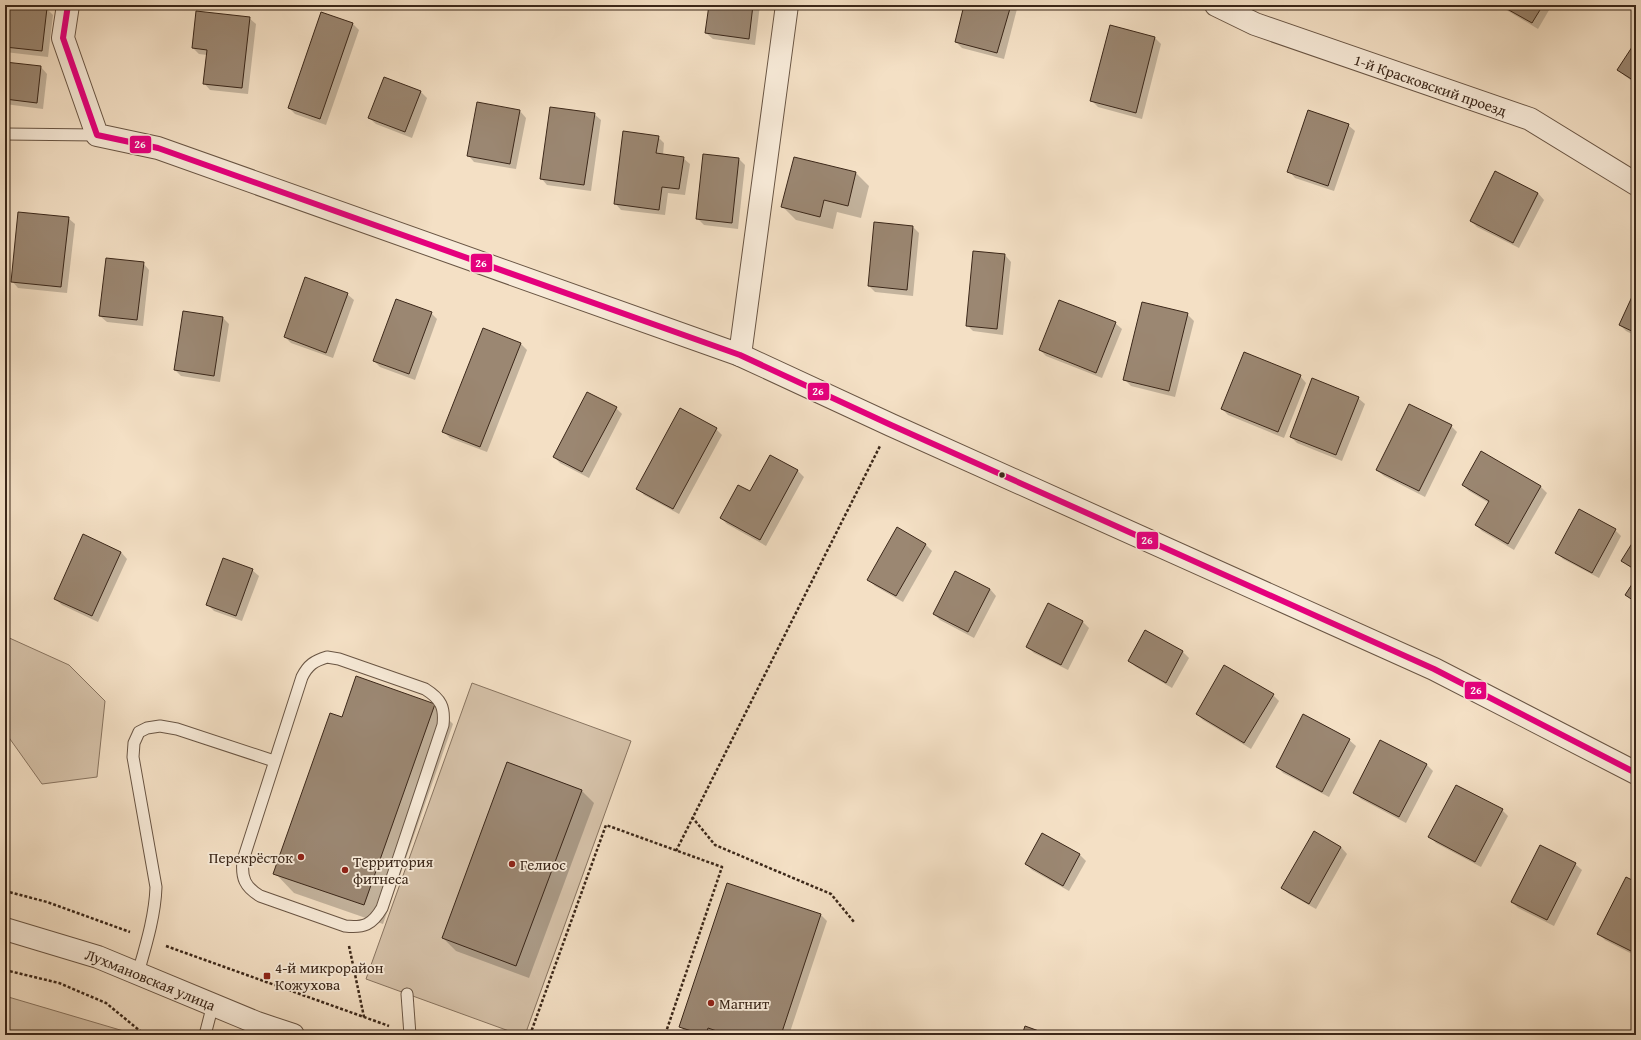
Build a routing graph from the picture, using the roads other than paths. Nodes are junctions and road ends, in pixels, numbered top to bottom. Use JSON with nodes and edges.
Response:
{"nodes":[{"id":1,"x":68,"y":5,"type":"edge"},
{"id":2,"x":787,"y":5,"type":"edge"},
{"id":3,"x":1216,"y":5,"type":"edge"},
{"id":4,"x":5,"y":134,"type":"edge"},
{"id":5,"x":97,"y":135,"type":"junction"},
{"id":6,"x":1636,"y":184,"type":"edge"},
{"id":7,"x":740,"y":355,"type":"junction"},
{"id":8,"x":274,"y":761,"type":"junction"},
{"id":9,"x":1636,"y":773,"type":"edge"},
{"id":10,"x":5,"y":929,"type":"edge"},
{"id":11,"x":138,"y":973,"type":"junction"},
{"id":12,"x":407,"y":994,"type":"dead end"},
{"id":13,"x":213,"y":1004,"type":"junction"},
{"id":14,"x":410,"y":1034,"type":"edge"},
{"id":15,"x":205,"y":1035,"type":"edge"},
{"id":16,"x":293,"y":1035,"type":"edge"}],
"edges":[{"from":1,"to":5,"type":"street"},
{"from":2,"to":7,"type":"street"},
{"from":3,"to":6,"type":"street","name":"1-й Красковский проезд"},
{"from":4,"to":5,"type":"lane"},
{"from":5,"to":7,"type":"street"},
{"from":7,"to":9,"type":"street"},
{"from":8,"to":8,"type":"lane"},
{"from":8,"to":11,"type":"lane"},
{"from":10,"to":11,"type":"street","name":"Лухмановская улица"},
{"from":11,"to":13,"type":"street","name":"Лухмановская улица"},
{"from":12,"to":14,"type":"lane"},
{"from":13,"to":15,"type":"lane"},
{"from":13,"to":16,"type":"street","name":"Лухмановская улица"}]}
